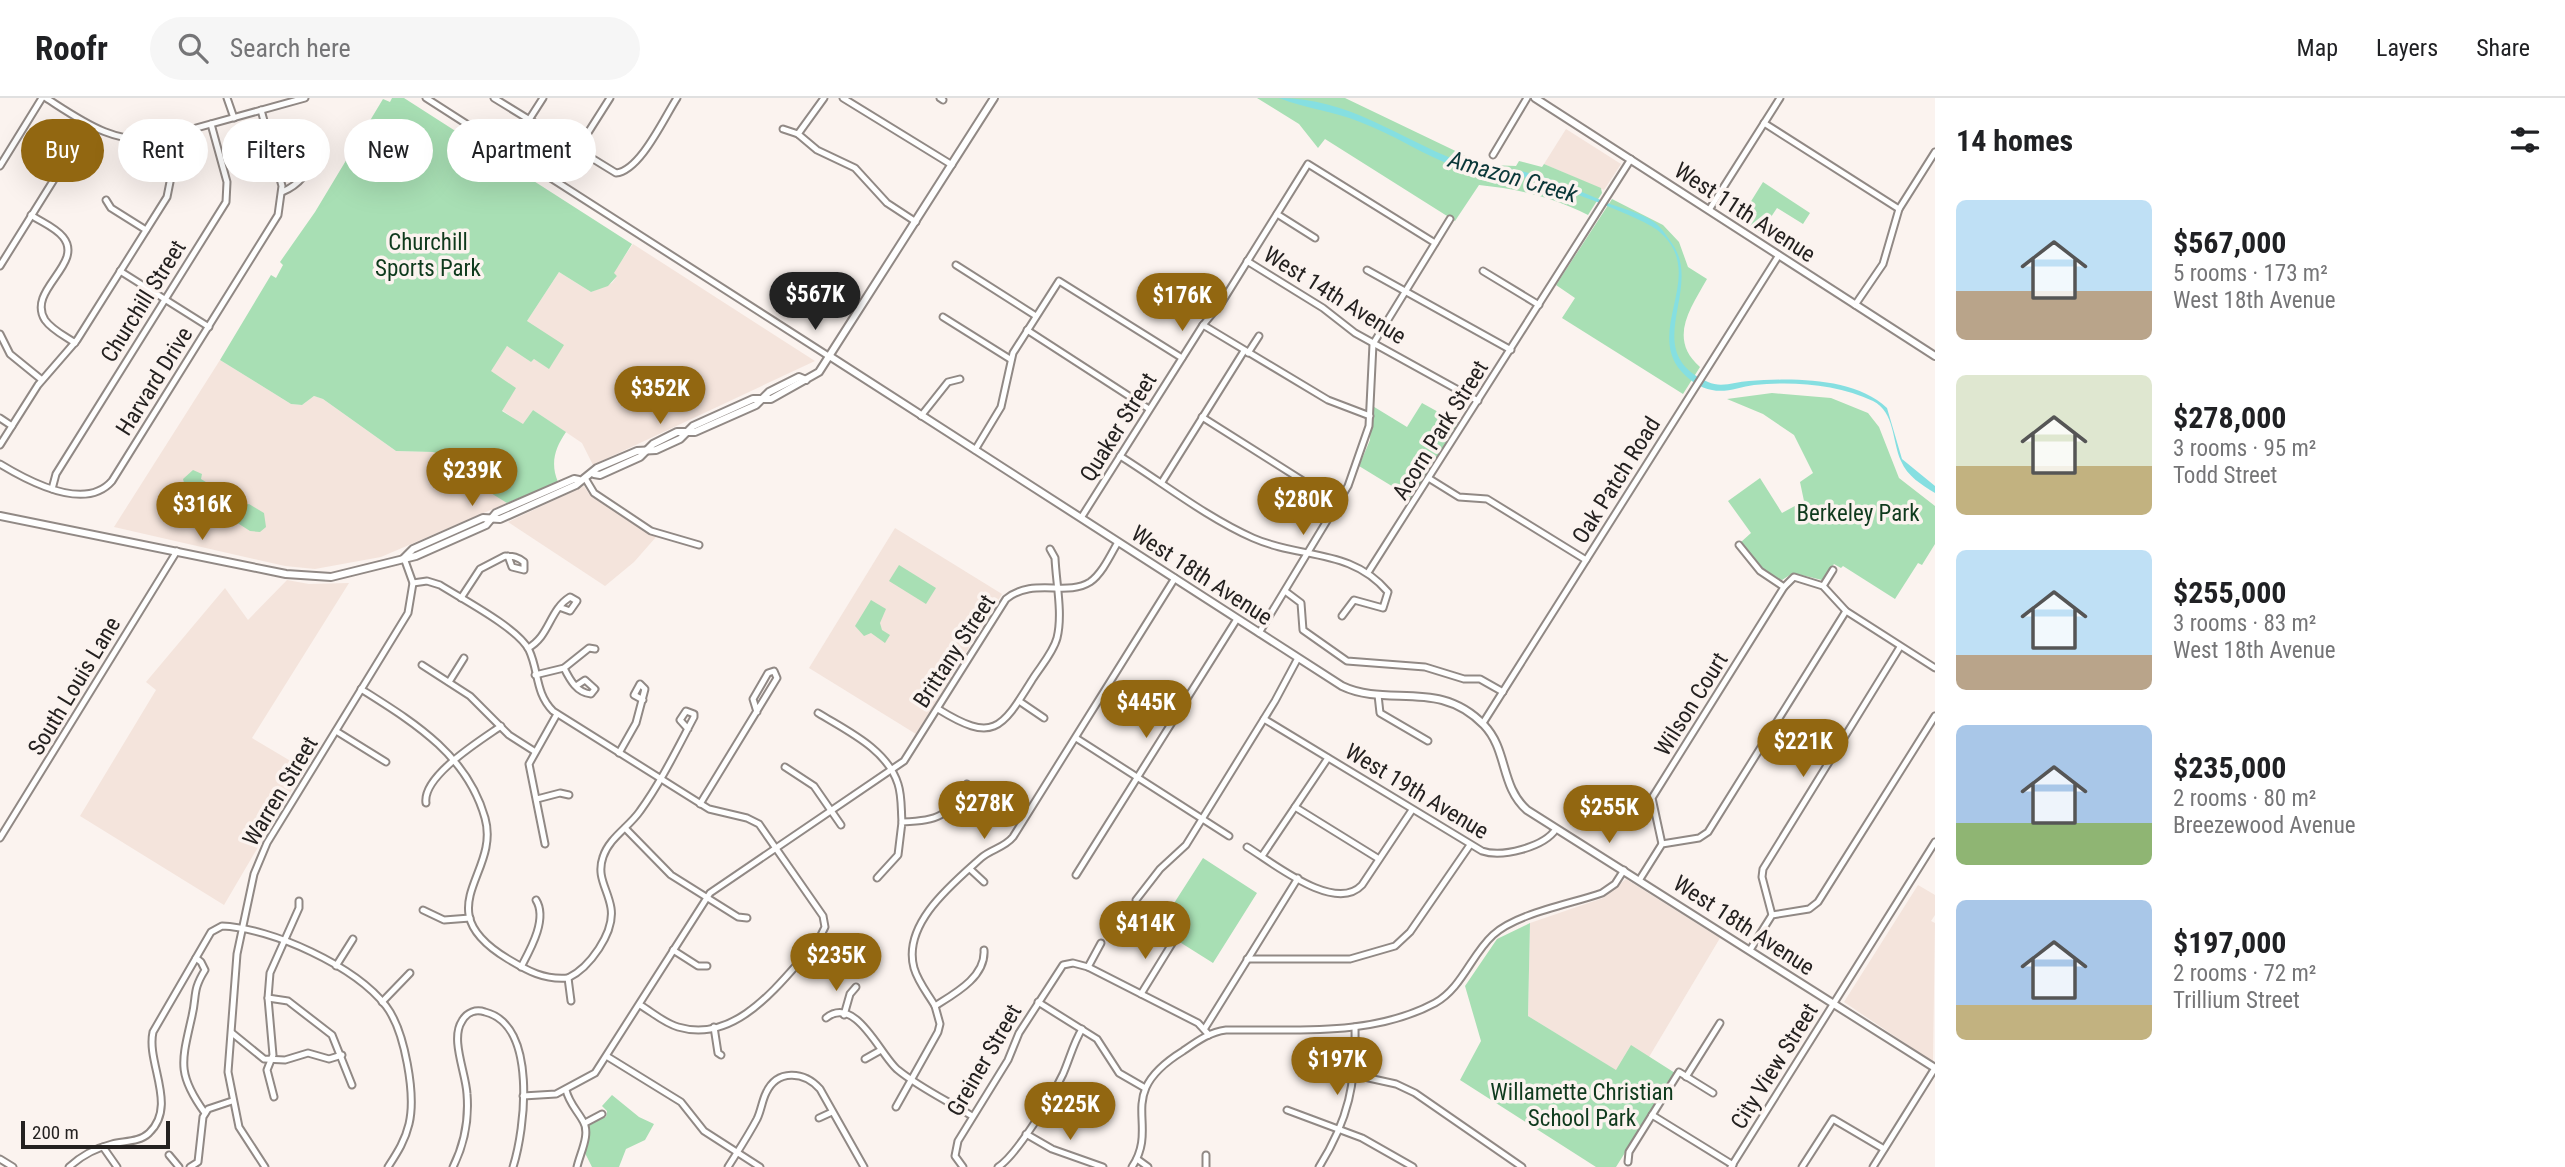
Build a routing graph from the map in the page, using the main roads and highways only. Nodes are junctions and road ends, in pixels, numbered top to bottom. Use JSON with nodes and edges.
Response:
{"nodes":[{"id":1,"x":994,"y":98,"type":"edge"},
{"id":2,"x":1535,"y":98,"type":"edge"},
{"id":3,"x":1935,"y":356,"type":"edge"},
{"id":4,"x":831,"y":357,"type":"junction"},
{"id":5,"x":582,"y":479,"type":"junction"},
{"id":6,"x":537,"y":494,"type":"junction"},
{"id":7,"x":535,"y":503,"type":"junction"},
{"id":8,"x":0,"y":516,"type":"edge"},
{"id":9,"x":491,"y":519,"type":"junction"},
{"id":10,"x":1935,"y":1068,"type":"edge"}],
"edges":[{"from":1,"to":4,"type":"main road"},
{"from":2,"to":3,"type":"main road","name":"West 11th Avenue"},
{"from":4,"to":5,"type":"main road"},
{"from":4,"to":10,"type":"main road","name":"West 18th Avenue"},
{"from":5,"to":6,"type":"main road"},
{"from":5,"to":7,"type":"main road"},
{"from":6,"to":7,"type":"main road"},
{"from":6,"to":9,"type":"main road"},
{"from":7,"to":9,"type":"main road"},
{"from":8,"to":9,"type":"main road"}]}
